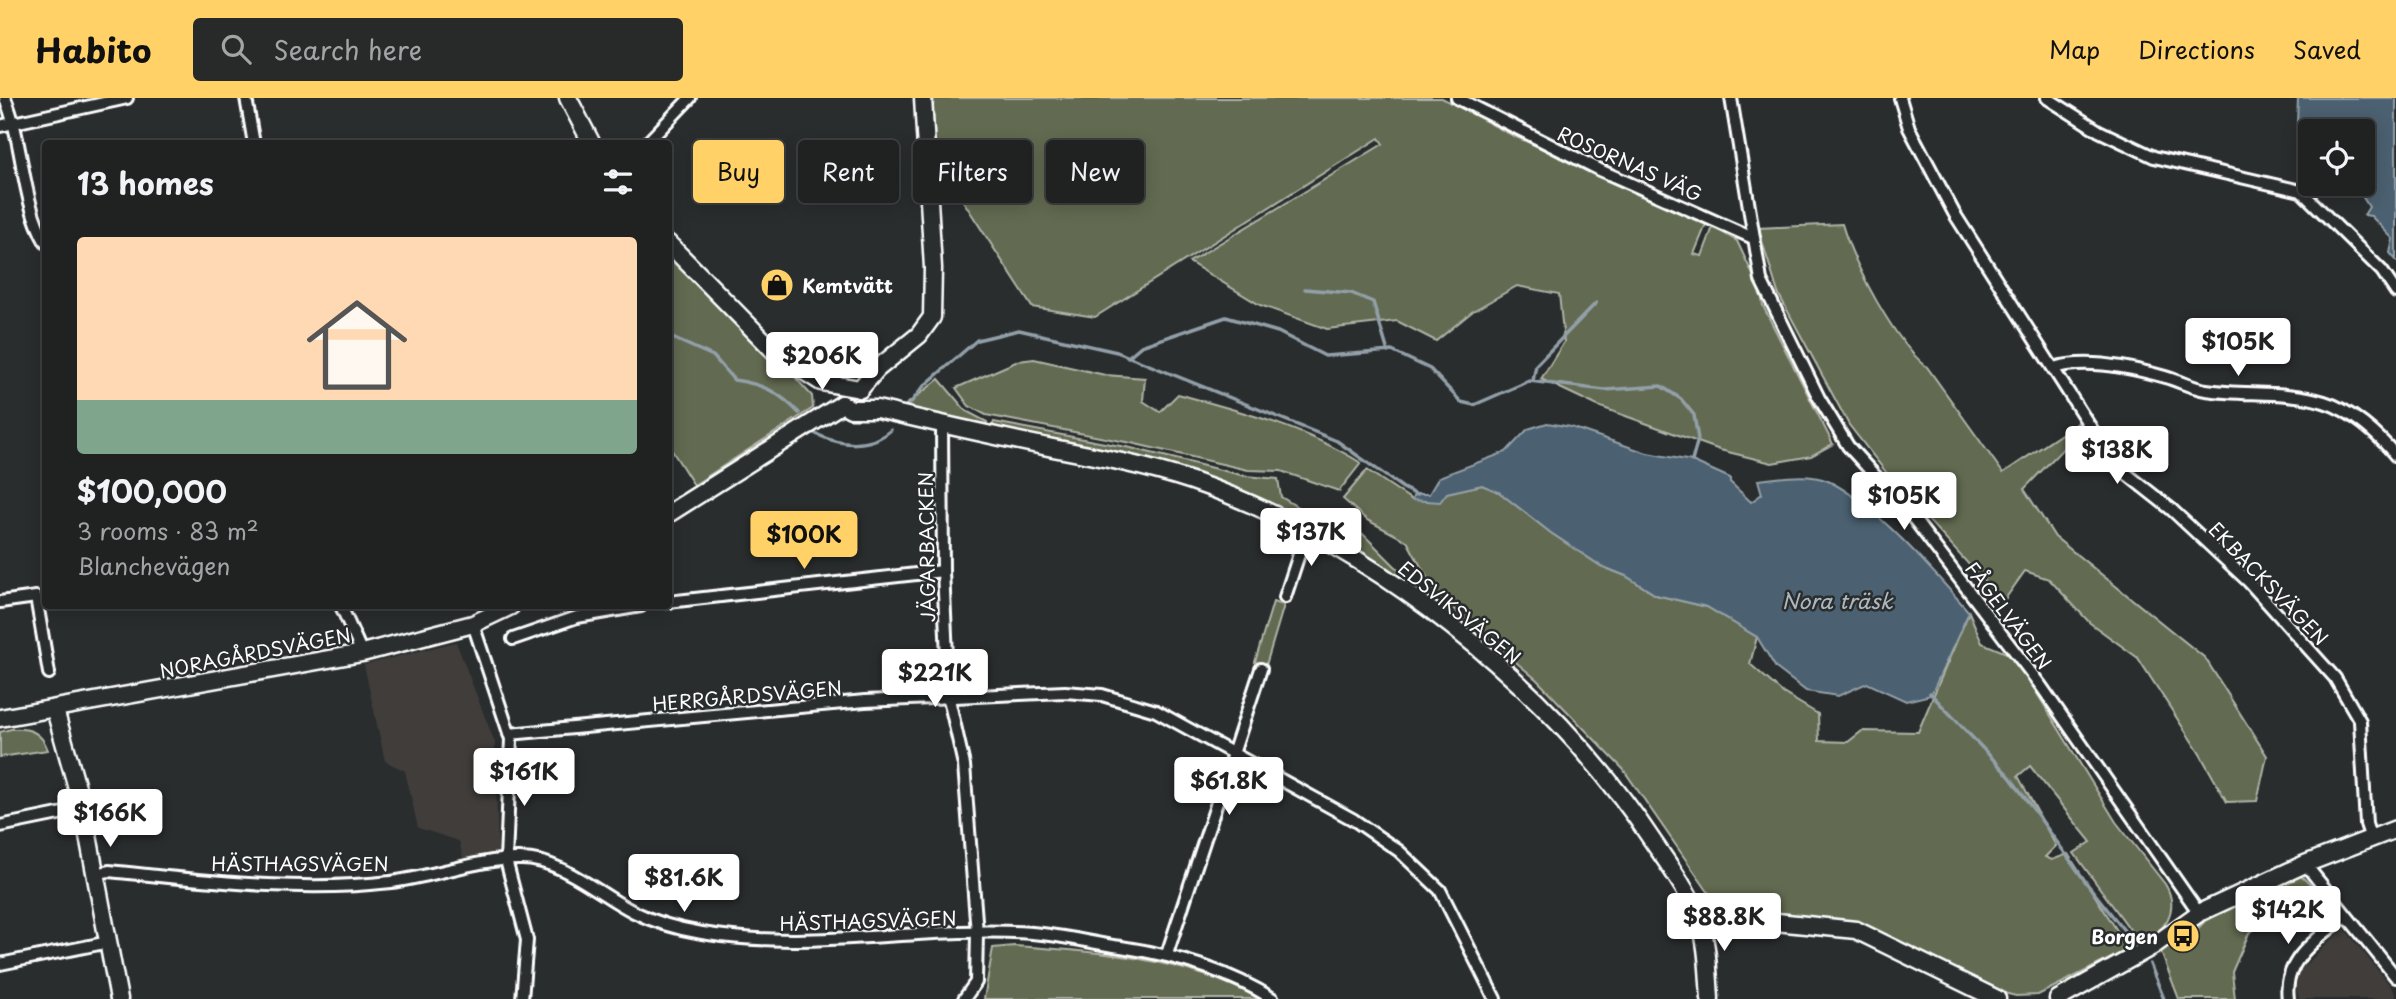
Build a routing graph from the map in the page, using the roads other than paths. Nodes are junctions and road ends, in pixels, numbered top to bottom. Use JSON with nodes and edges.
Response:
{"nodes":[{"id":1,"x":5,"y":98,"type":"edge"},
{"id":2,"x":127,"y":98,"type":"edge"},
{"id":3,"x":246,"y":98,"type":"edge"},
{"id":4,"x":568,"y":98,"type":"edge"},
{"id":5,"x":690,"y":98,"type":"edge"},
{"id":6,"x":923,"y":98,"type":"edge"},
{"id":7,"x":1457,"y":98,"type":"edge"},
{"id":8,"x":1731,"y":98,"type":"edge"},
{"id":9,"x":1900,"y":98,"type":"edge"},
{"id":10,"x":2047,"y":98,"type":"edge"},
{"id":11,"x":15,"y":122,"type":"junction"},
{"id":12,"x":0,"y":126,"type":"edge"},
{"id":13,"x":253,"y":140,"type":"edge"},
{"id":14,"x":590,"y":140,"type":"edge"},
{"id":15,"x":650,"y":140,"type":"edge"},
{"id":16,"x":42,"y":233,"type":"edge"},
{"id":17,"x":1753,"y":238,"type":"junction"},
{"id":18,"x":672,"y":247,"type":"edge"},
{"id":19,"x":2396,"y":292,"type":"edge"},
{"id":20,"x":2054,"y":368,"type":"junction"},
{"id":21,"x":849,"y":393,"type":"junction"},
{"id":22,"x":942,"y":424,"type":"junction"},
{"id":23,"x":2396,"y":456,"type":"edge"},
{"id":24,"x":672,"y":511,"type":"edge"},
{"id":25,"x":1307,"y":530,"type":"junction"},
{"id":26,"x":943,"y":571,"type":"junction"},
{"id":27,"x":1284,"y":597,"type":"dead end"},
{"id":28,"x":0,"y":602,"type":"edge"},
{"id":29,"x":672,"y":602,"type":"edge"},
{"id":30,"x":342,"y":609,"type":"edge"},
{"id":31,"x":505,"y":609,"type":"edge"},
{"id":32,"x":624,"y":609,"type":"edge"},
{"id":33,"x":473,"y":624,"type":"junction"},
{"id":34,"x":513,"y":639,"type":"dead end"},
{"id":35,"x":362,"y":653,"type":"junction"},
{"id":36,"x":1261,"y":669,"type":"dead end"},
{"id":37,"x":49,"y":673,"type":"dead end"},
{"id":38,"x":949,"y":699,"type":"junction"},
{"id":39,"x":55,"y":710,"type":"junction"},
{"id":40,"x":0,"y":718,"type":"edge"},
{"id":41,"x":509,"y":734,"type":"junction"},
{"id":42,"x":1233,"y":754,"type":"junction"},
{"id":43,"x":83,"y":809,"type":"junction"},
{"id":44,"x":0,"y":826,"type":"edge"},
{"id":45,"x":2396,"y":829,"type":"edge"},
{"id":46,"x":2371,"y":839,"type":"junction"},
{"id":47,"x":506,"y":860,"type":"junction"},
{"id":48,"x":2305,"y":864,"type":"junction"},
{"id":49,"x":96,"y":874,"type":"junction"},
{"id":50,"x":2199,"y":913,"type":"junction"},
{"id":51,"x":1698,"y":914,"type":"junction"},
{"id":52,"x":2346,"y":916,"type":"junction"},
{"id":53,"x":977,"y":933,"type":"junction"},
{"id":54,"x":109,"y":942,"type":"junction"},
{"id":55,"x":1167,"y":954,"type":"junction"},
{"id":56,"x":0,"y":964,"type":"edge"},
{"id":57,"x":2396,"y":977,"type":"edge"},
{"id":58,"x":119,"y":999,"type":"edge"},
{"id":59,"x":522,"y":999,"type":"edge"},
{"id":60,"x":964,"y":999,"type":"edge"},
{"id":61,"x":1273,"y":999,"type":"edge"},
{"id":62,"x":1495,"y":999,"type":"edge"},
{"id":63,"x":1710,"y":999,"type":"edge"},
{"id":64,"x":1997,"y":999,"type":"edge"},
{"id":65,"x":2058,"y":999,"type":"edge"},
{"id":66,"x":2288,"y":999,"type":"edge"}],
"edges":[{"from":1,"to":11,"type":"street"},
{"from":2,"to":11,"type":"street"},
{"from":3,"to":13,"type":"street"},
{"from":4,"to":14,"type":"street"},
{"from":5,"to":15,"type":"street"},
{"from":6,"to":21,"type":"street"},
{"from":7,"to":17,"type":"street","name":"ROSORNAS VÄG"},
{"from":8,"to":17,"type":"street","name":"FÅGELVÄGEN"},
{"from":9,"to":20,"type":"street","name":"EKBACKSVÄGEN"},
{"from":10,"to":19,"type":"street"},
{"from":11,"to":12,"type":"street"},
{"from":11,"to":16,"type":"street"},
{"from":17,"to":50,"type":"street","name":"FÅGELVÄGEN"},
{"from":18,"to":21,"type":"street"},
{"from":20,"to":23,"type":"street"},
{"from":20,"to":46,"type":"street","name":"EKBACKSVÄGEN"},
{"from":21,"to":22,"type":"street","name":"EDSVIKSVÄGEN"},
{"from":21,"to":24,"type":"street"},
{"from":22,"to":25,"type":"street","name":"EDSVIKSVÄGEN"},
{"from":22,"to":26,"type":"street","name":"JÄGARBACKEN"},
{"from":25,"to":27,"type":"street"},
{"from":25,"to":51,"type":"street","name":"EDSVIKSVÄGEN"},
{"from":26,"to":29,"type":"street"},
{"from":26,"to":38,"type":"street","name":"JÄGARBACKEN"},
{"from":28,"to":37,"type":"street"},
{"from":30,"to":35,"type":"street"},
{"from":31,"to":33,"type":"street","name":"NORAGÅRDSVÄGEN"},
{"from":32,"to":34,"type":"street"},
{"from":33,"to":35,"type":"street","name":"NORAGÅRDSVÄGEN"},
{"from":33,"to":41,"type":"street"},
{"from":35,"to":39,"type":"street","name":"NORAGÅRDSVÄGEN"},
{"from":36,"to":42,"type":"street"},
{"from":38,"to":41,"type":"street","name":"HERRGÅRDSVÄGEN"},
{"from":38,"to":42,"type":"street","name":"HERRGÅRDSVÄGEN"},
{"from":38,"to":53,"type":"street","name":"JÄGARBACKEN"},
{"from":39,"to":40,"type":"street","name":"NORAGÅRDSVÄGEN"},
{"from":39,"to":43,"type":"street"},
{"from":41,"to":47,"type":"street"},
{"from":42,"to":55,"type":"street"},
{"from":42,"to":62,"type":"street","name":"HERRGÅRDSVÄGEN"},
{"from":43,"to":44,"type":"street"},
{"from":43,"to":49,"type":"street"},
{"from":45,"to":46,"type":"street"},
{"from":46,"to":48,"type":"street"},
{"from":47,"to":49,"type":"street","name":"HÄSTHAGSVÄGEN"},
{"from":47,"to":53,"type":"street","name":"HÄSTHAGSVÄGEN"},
{"from":47,"to":59,"type":"street"},
{"from":48,"to":50,"type":"street"},
{"from":48,"to":52,"type":"street"},
{"from":49,"to":54,"type":"street"},
{"from":50,"to":65,"type":"street"},
{"from":51,"to":63,"type":"street","name":"EDSVIKSVÄGEN"},
{"from":51,"to":64,"type":"street"},
{"from":52,"to":57,"type":"street"},
{"from":52,"to":66,"type":"street"},
{"from":53,"to":55,"type":"street","name":"HÄSTHAGSVÄGEN"},
{"from":53,"to":60,"type":"street","name":"JÄGARBACKEN"},
{"from":54,"to":56,"type":"street"},
{"from":54,"to":58,"type":"street"},
{"from":55,"to":61,"type":"street","name":"HÄSTHAGSVÄGEN"}]}
